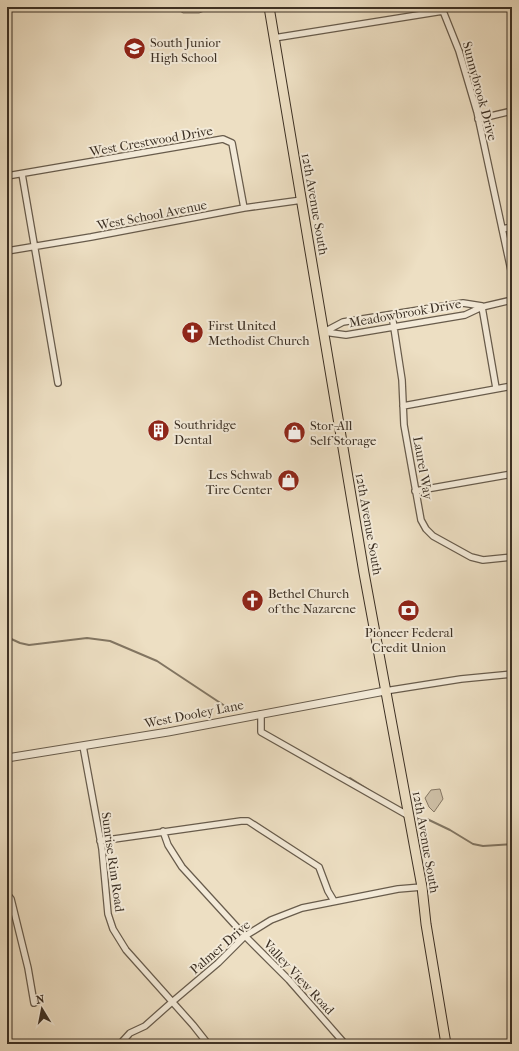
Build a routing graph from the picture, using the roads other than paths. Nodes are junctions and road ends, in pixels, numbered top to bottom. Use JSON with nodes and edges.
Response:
{"nodes":[{"id":1,"x":269,"y":7,"type":"edge"},
{"id":2,"x":444,"y":9,"type":"edge"},
{"id":3,"x":274,"y":38,"type":"junction"},
{"id":4,"x":512,"y":111,"type":"edge"},
{"id":5,"x":478,"y":119,"type":"junction"},
{"id":6,"x":22,"y":174,"type":"junction"},
{"id":7,"x":7,"y":176,"type":"edge"},
{"id":8,"x":302,"y":200,"type":"junction"},
{"id":9,"x":244,"y":208,"type":"junction"},
{"id":10,"x":512,"y":226,"type":"edge"},
{"id":11,"x":502,"y":229,"type":"junction"},
{"id":12,"x":35,"y":246,"type":"junction"},
{"id":13,"x":7,"y":251,"type":"edge"},
{"id":14,"x":512,"y":276,"type":"edge"},
{"id":15,"x":512,"y":300,"type":"edge"},
{"id":16,"x":482,"y":306,"type":"junction"},
{"id":17,"x":392,"y":315,"type":"junction"},
{"id":18,"x":394,"y":326,"type":"junction"},
{"id":19,"x":324,"y":332,"type":"junction"},
{"id":20,"x":58,"y":383,"type":"dead end"},
{"id":21,"x":512,"y":386,"type":"edge"},
{"id":22,"x":496,"y":388,"type":"junction"},
{"id":23,"x":403,"y":406,"type":"junction"},
{"id":24,"x":512,"y":474,"type":"edge"},
{"id":25,"x":415,"y":491,"type":"junction"},
{"id":26,"x":512,"y":557,"type":"edge"},
{"id":27,"x":512,"y":674,"type":"edge"},
{"id":28,"x":385,"y":691,"type":"junction"},
{"id":29,"x":261,"y":714,"type":"junction"},
{"id":30,"x":83,"y":746,"type":"junction"},
{"id":31,"x":7,"y":758,"type":"edge"},
{"id":32,"x":408,"y":816,"type":"junction"},
{"id":33,"x":163,"y":831,"type":"junction"},
{"id":34,"x":100,"y":841,"type":"junction"},
{"id":35,"x":422,"y":887,"type":"junction"},
{"id":36,"x":7,"y":894,"type":"edge"},
{"id":37,"x":334,"y":901,"type":"junction"},
{"id":38,"x":246,"y":936,"type":"junction"},
{"id":39,"x":172,"y":1002,"type":"junction"},
{"id":40,"x":34,"y":1003,"type":"dead end"},
{"id":41,"x":120,"y":1044,"type":"edge"},
{"id":42,"x":208,"y":1044,"type":"edge"},
{"id":43,"x":345,"y":1044,"type":"edge"},
{"id":44,"x":446,"y":1044,"type":"edge"}],
"edges":[{"from":1,"to":3,"type":"main road","name":"12th Avenue South"},
{"from":2,"to":3,"type":"street"},
{"from":2,"to":5,"type":"street","name":"Sunnybrook Drive"},
{"from":3,"to":8,"type":"main road","name":"12th Avenue South"},
{"from":4,"to":5,"type":"street"},
{"from":5,"to":11,"type":"street","name":"Sunnybrook Drive"},
{"from":6,"to":7,"type":"street","name":"West Crestwood Drive"},
{"from":6,"to":9,"type":"street","name":"West Crestwood Drive"},
{"from":6,"to":12,"type":"street"},
{"from":8,"to":9,"type":"street","name":"West School Avenue"},
{"from":8,"to":19,"type":"main road","name":"12th Avenue South"},
{"from":9,"to":12,"type":"street","name":"West School Avenue"},
{"from":10,"to":11,"type":"street"},
{"from":11,"to":14,"type":"street","name":"Sunnybrook Drive"},
{"from":12,"to":13,"type":"street","name":"West School Avenue"},
{"from":12,"to":20,"type":"street"},
{"from":15,"to":16,"type":"street","name":"Meadowbrook Drive"},
{"from":16,"to":17,"type":"street","name":"Meadowbrook Drive"},
{"from":16,"to":18,"type":"street","name":"Meadowbrook Drive"},
{"from":16,"to":22,"type":"street"},
{"from":17,"to":18,"type":"street","name":"Laurel Way"},
{"from":17,"to":19,"type":"street","name":"Meadowbrook Drive"},
{"from":18,"to":19,"type":"street","name":"Meadowbrook Drive"},
{"from":18,"to":23,"type":"street","name":"Laurel Way"},
{"from":19,"to":28,"type":"main road","name":"12th Avenue South"},
{"from":21,"to":22,"type":"street"},
{"from":22,"to":23,"type":"street"},
{"from":23,"to":25,"type":"street","name":"Laurel Way"},
{"from":24,"to":25,"type":"street"},
{"from":25,"to":26,"type":"street","name":"Laurel Way"},
{"from":27,"to":28,"type":"street"},
{"from":28,"to":29,"type":"street","name":"West Dooley Lane"},
{"from":28,"to":32,"type":"main road","name":"12th Avenue South"},
{"from":29,"to":30,"type":"street","name":"West Dooley Lane"},
{"from":29,"to":32,"type":"street"},
{"from":30,"to":31,"type":"street","name":"West Dooley Lane"},
{"from":30,"to":34,"type":"street","name":"Sunrise Rim Road"},
{"from":32,"to":35,"type":"main road","name":"12th Avenue South"},
{"from":33,"to":34,"type":"street"},
{"from":33,"to":37,"type":"street"},
{"from":33,"to":38,"type":"street","name":"Valley View Road"},
{"from":34,"to":39,"type":"street","name":"Sunrise Rim Road"},
{"from":35,"to":37,"type":"street","name":"Palmer Drive"},
{"from":35,"to":44,"type":"main road","name":"12th Avenue South"},
{"from":36,"to":40,"type":"street"},
{"from":37,"to":38,"type":"street","name":"Palmer Drive"},
{"from":38,"to":39,"type":"street","name":"Palmer Drive"},
{"from":38,"to":43,"type":"street","name":"Valley View Road"},
{"from":39,"to":41,"type":"street","name":"Palmer Drive"},
{"from":39,"to":42,"type":"street","name":"Sunrise Rim Road"}]}
